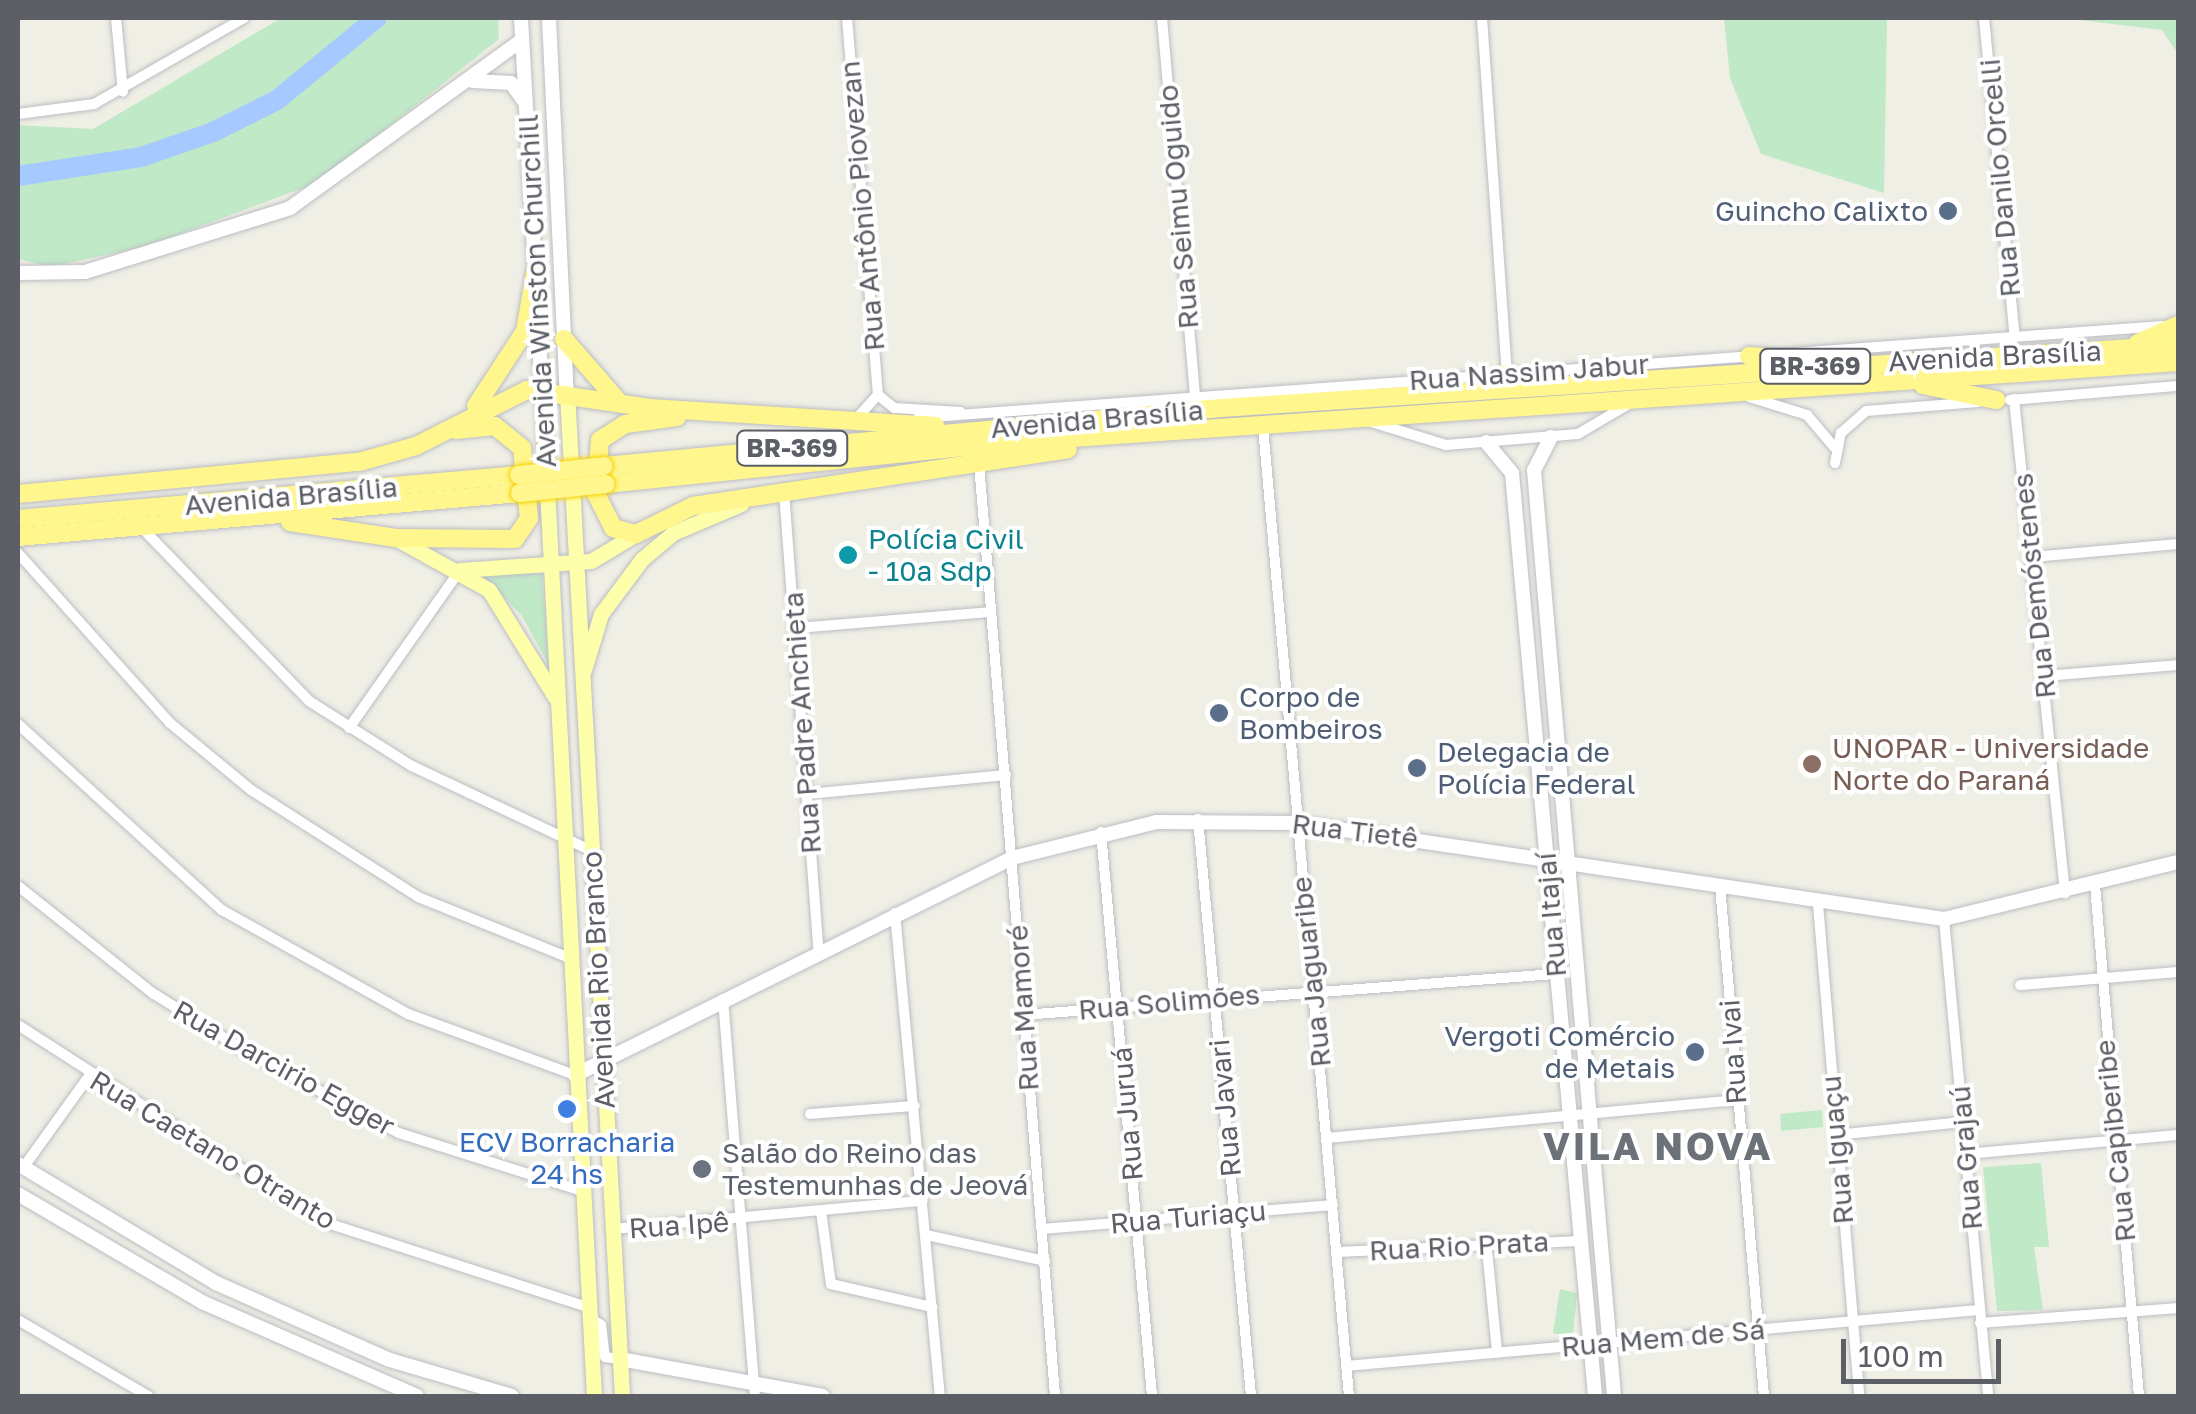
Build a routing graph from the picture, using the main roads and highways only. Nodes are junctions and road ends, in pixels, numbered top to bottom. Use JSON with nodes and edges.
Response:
{"nodes":[{"id":1,"x":535,"y":272,"type":"road end"},
{"id":2,"x":2178,"y":325,"type":"edge"},
{"id":3,"x":564,"y":339,"type":"road end"},
{"id":4,"x":2178,"y":345,"type":"edge"},
{"id":5,"x":2124,"y":349,"type":"junction"},
{"id":6,"x":1748,"y":356,"type":"road end"},
{"id":7,"x":2178,"y":362,"type":"edge"},
{"id":8,"x":1838,"y":364,"type":"junction"},
{"id":9,"x":1507,"y":374,"type":"road end"},
{"id":10,"x":1898,"y":380,"type":"junction"},
{"id":11,"x":542,"y":390,"type":"junction"},
{"id":12,"x":567,"y":394,"type":"junction"},
{"id":13,"x":1452,"y":395,"type":"junction"},
{"id":14,"x":2005,"y":400,"type":"road end"},
{"id":15,"x":621,"y":404,"type":"junction"},
{"id":16,"x":730,"y":412,"type":"junction"},
{"id":17,"x":461,"y":421,"type":"junction"},
{"id":18,"x":980,"y":430,"type":"junction"},
{"id":19,"x":1172,"y":432,"type":"junction"},
{"id":20,"x":441,"y":433,"type":"junction"},
{"id":21,"x":605,"y":475,"type":"junction"},
{"id":22,"x":520,"y":484,"type":"junction"},
{"id":23,"x":58,"y":491,"type":"junction"},
{"id":24,"x":779,"y":492,"type":"junction"},
{"id":25,"x":18,"y":494,"type":"edge"},
{"id":26,"x":168,"y":507,"type":"junction"},
{"id":27,"x":250,"y":518,"type":"junction"},
{"id":28,"x":18,"y":519,"type":"edge"},
{"id":29,"x":636,"y":534,"type":"junction"},
{"id":30,"x":18,"y":537,"type":"edge"},
{"id":31,"x":396,"y":538,"type":"junction"},
{"id":32,"x":577,"y":564,"type":"junction"},
{"id":33,"x":553,"y":565,"type":"junction"},
{"id":34,"x":460,"y":570,"type":"junction"},
{"id":35,"x":580,"y":684,"type":"junction"},
{"id":36,"x":560,"y":704,"type":"junction"},
{"id":37,"x":594,"y":1396,"type":"edge"},
{"id":38,"x":622,"y":1396,"type":"edge"}],
"edges":[{"from":1,"to":17,"type":"highway"},
{"from":2,"to":5,"type":"highway"},
{"from":3,"to":15,"type":"highway"},
{"from":4,"to":5,"type":"highway","name":"Avenida Brasília","number":"BR-369"},
{"from":5,"to":8,"type":"highway","name":"Avenida Brasília","number":"BR-369"},
{"from":6,"to":8,"type":"highway"},
{"from":7,"to":10,"type":"highway","name":"Avenida Brasília","number":"BR-369"},
{"from":8,"to":13,"type":"highway","name":"Avenida Brasília","number":"BR-369"},
{"from":9,"to":13,"type":"highway"},
{"from":10,"to":14,"type":"highway"},
{"from":10,"to":19,"type":"highway","name":"Avenida Brasília","number":"BR-369"},
{"from":11,"to":12,"type":"highway"},
{"from":11,"to":17,"type":"highway"},
{"from":11,"to":33,"type":"main road","name":"Avenida Winston Churchill"},
{"from":12,"to":15,"type":"highway"},
{"from":12,"to":32,"type":"main road","name":"Avenida Winston Churchill"},
{"from":13,"to":18,"type":"highway","name":"Avenida Brasília","number":"BR-369"},
{"from":15,"to":16,"type":"highway"},
{"from":16,"to":18,"type":"highway"},
{"from":16,"to":29,"type":"highway"},
{"from":17,"to":20,"type":"highway"},
{"from":18,"to":21,"type":"highway","name":"Avenida Brasília","number":"BR-369"},
{"from":19,"to":21,"type":"highway","name":"Avenida Brasília","number":"BR-369"},
{"from":19,"to":24,"type":"highway"},
{"from":20,"to":23,"type":"highway"},
{"from":20,"to":31,"type":"highway"},
{"from":21,"to":22,"type":"highway","name":"Avenida Brasília","number":"BR-369","bridge":true},
{"from":22,"to":26,"type":"highway","name":"Avenida Brasília","number":"BR-369"},
{"from":22,"to":27,"type":"highway","name":"Avenida Brasília","number":"BR-369"},
{"from":23,"to":25,"type":"highway"},
{"from":23,"to":26,"type":"highway"},
{"from":24,"to":29,"type":"highway"},
{"from":24,"to":35,"type":"main road"},
{"from":26,"to":28,"type":"highway","name":"Avenida Brasília","number":"BR-369"},
{"from":27,"to":30,"type":"highway","name":"Avenida Brasília","number":"BR-369"},
{"from":27,"to":31,"type":"highway"},
{"from":29,"to":32,"type":"main road"},
{"from":31,"to":34,"type":"main road"},
{"from":32,"to":33,"type":"main road"},
{"from":32,"to":35,"type":"main road","name":"Avenida Rio Branco"},
{"from":33,"to":34,"type":"main road"},
{"from":33,"to":36,"type":"main road","name":"Avenida Rio Branco"},
{"from":34,"to":36,"type":"main road"},
{"from":35,"to":38,"type":"main road","name":"Avenida Rio Branco"},
{"from":36,"to":37,"type":"main road","name":"Avenida Rio Branco"}]}
